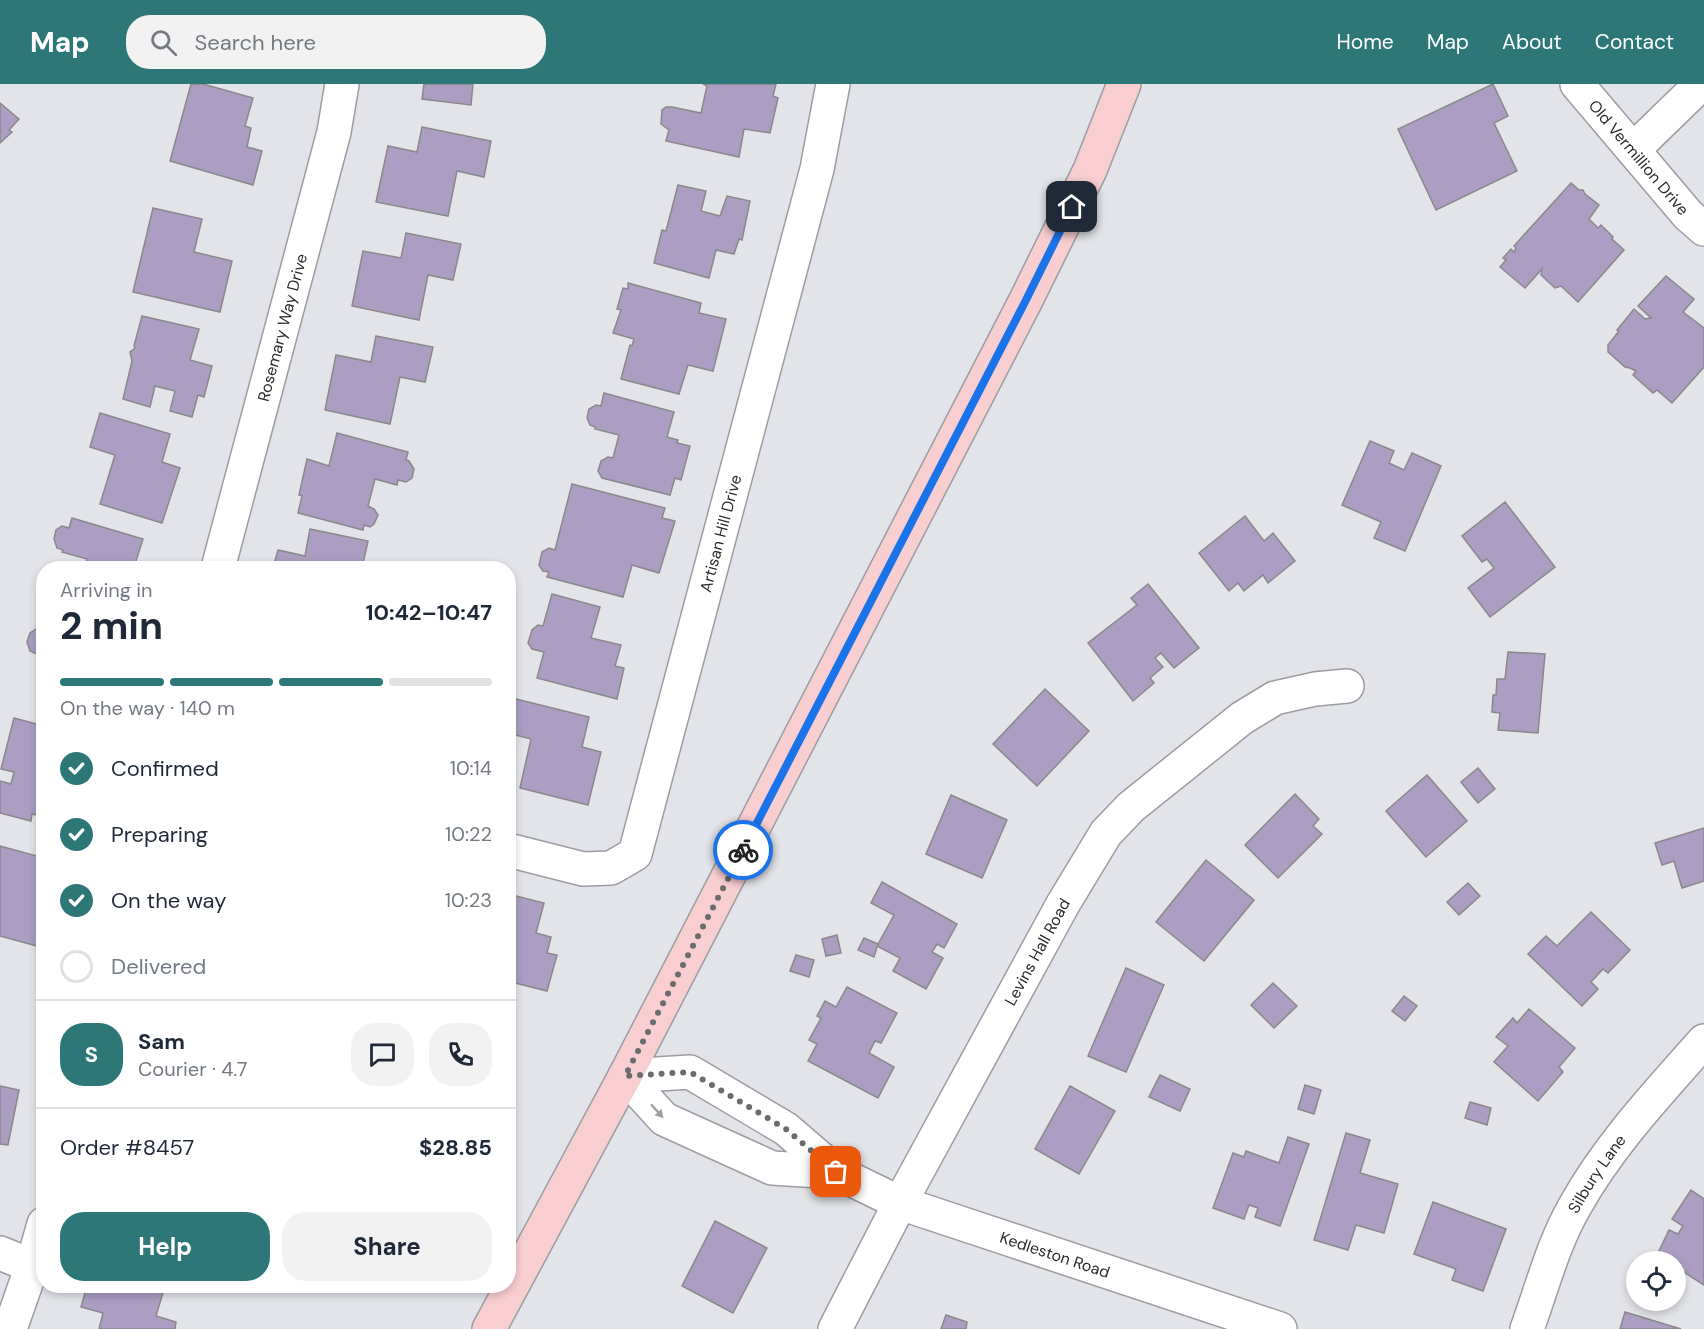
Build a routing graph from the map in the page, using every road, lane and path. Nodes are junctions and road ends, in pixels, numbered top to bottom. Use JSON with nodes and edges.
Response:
{"nodes":[{"id":1,"x":342,"y":84,"type":"edge"},
{"id":2,"x":833,"y":84,"type":"edge"},
{"id":3,"x":1124,"y":84,"type":"edge"},
{"id":4,"x":1577,"y":84,"type":"edge"},
{"id":5,"x":1701,"y":84,"type":"edge"},
{"id":6,"x":1633,"y":150,"type":"junction"},
{"id":7,"x":1704,"y":229,"type":"edge"},
{"id":8,"x":220,"y":561,"type":"edge"},
{"id":9,"x":1347,"y":686,"type":"dead end"},
{"id":10,"x":516,"y":852,"type":"edge"},
{"id":11,"x":1704,"y":1041,"type":"edge"},
{"id":12,"x":625,"y":1076,"type":"junction"},
{"id":13,"x":836,"y":1172,"type":"junction"},
{"id":14,"x":900,"y":1203,"type":"junction"},
{"id":15,"x":36,"y":1252,"type":"edge"},
{"id":16,"x":0,"y":1253,"type":"edge"},
{"id":17,"x":32,"y":1266,"type":"junction"},
{"id":18,"x":516,"y":1279,"type":"edge"},
{"id":19,"x":508,"y":1293,"type":"edge"},
{"id":20,"x":10,"y":1329,"type":"edge"},
{"id":21,"x":489,"y":1329,"type":"edge"},
{"id":22,"x":835,"y":1329,"type":"edge"},
{"id":23,"x":1280,"y":1329,"type":"edge"},
{"id":24,"x":1527,"y":1329,"type":"edge"}],
"edges":[{"from":1,"to":8,"type":"street","name":"Rosemary Way Drive"},
{"from":2,"to":10,"type":"street","name":"Artisan Hill Drive"},
{"from":3,"to":12,"type":"main road"},
{"from":4,"to":6,"type":"street","name":"Old Vermillion Drive"},
{"from":5,"to":6,"type":"street"},
{"from":6,"to":7,"type":"street","name":"Old Vermillion Drive"},
{"from":9,"to":14,"type":"street","name":"Levins Hall Road"},
{"from":11,"to":24,"type":"street","name":"Silbury Lane"},
{"from":12,"to":13,"type":"street","name":"Kedleston Road","one_way":true},
{"from":12,"to":13,"type":"street","name":"Kedleston Road"},
{"from":12,"to":18,"type":"main road"},
{"from":13,"to":14,"type":"street","name":"Kedleston Road"},
{"from":14,"to":22,"type":"street","name":"Levins Hall Road"},
{"from":14,"to":23,"type":"street","name":"Kedleston Road"},
{"from":15,"to":17,"type":"street"},
{"from":16,"to":17,"type":"street"},
{"from":17,"to":20,"type":"street"},
{"from":19,"to":21,"type":"main road"}]}
